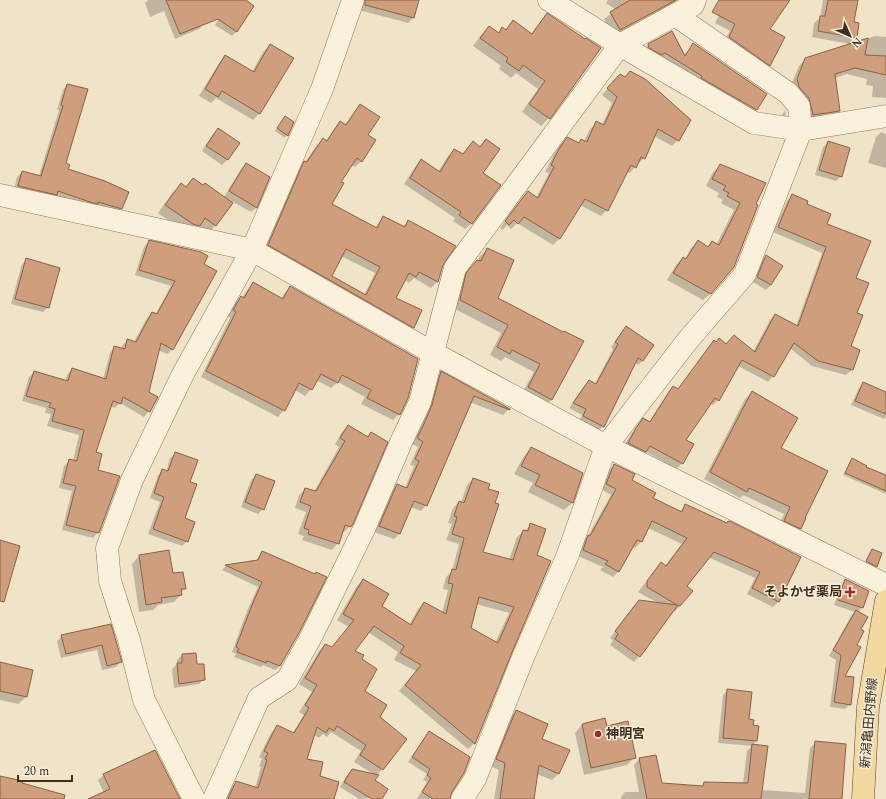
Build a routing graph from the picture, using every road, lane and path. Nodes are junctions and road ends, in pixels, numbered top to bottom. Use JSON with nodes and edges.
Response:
{"nodes":[{"id":1,"x":353,"y":0,"type":"edge"},
{"id":2,"x":549,"y":0,"type":"edge"},
{"id":3,"x":695,"y":0,"type":"edge"},
{"id":4,"x":675,"y":15,"type":"junction"},
{"id":5,"x":620,"y":45,"type":"junction"},
{"id":6,"x":886,"y":116,"type":"edge"},
{"id":7,"x":802,"y":130,"type":"junction"},
{"id":8,"x":0,"y":195,"type":"edge"},
{"id":9,"x":252,"y":250,"type":"junction"},
{"id":10,"x":433,"y":353,"type":"junction"},
{"id":11,"x":606,"y":446,"type":"junction"},
{"id":12,"x":886,"y":585,"type":"edge"},
{"id":13,"x":886,"y":601,"type":"edge"},
{"id":14,"x":194,"y":799,"type":"edge"},
{"id":15,"x":214,"y":799,"type":"edge"},
{"id":16,"x":462,"y":799,"type":"edge"},
{"id":17,"x":863,"y":799,"type":"edge"}],
"edges":[{"from":1,"to":9,"type":"street"},
{"from":2,"to":5,"type":"street"},
{"from":3,"to":4,"type":"street"},
{"from":4,"to":5,"type":"street"},
{"from":4,"to":7,"type":"street"},
{"from":5,"to":7,"type":"street"},
{"from":5,"to":10,"type":"street"},
{"from":6,"to":7,"type":"street"},
{"from":7,"to":11,"type":"street"},
{"from":8,"to":9,"type":"street"},
{"from":9,"to":10,"type":"street"},
{"from":9,"to":14,"type":"street"},
{"from":10,"to":11,"type":"street"},
{"from":10,"to":15,"type":"street"},
{"from":11,"to":12,"type":"street"},
{"from":11,"to":16,"type":"street"},
{"from":13,"to":17,"type":"main road","name":"新潟亀田内野線"}]}
